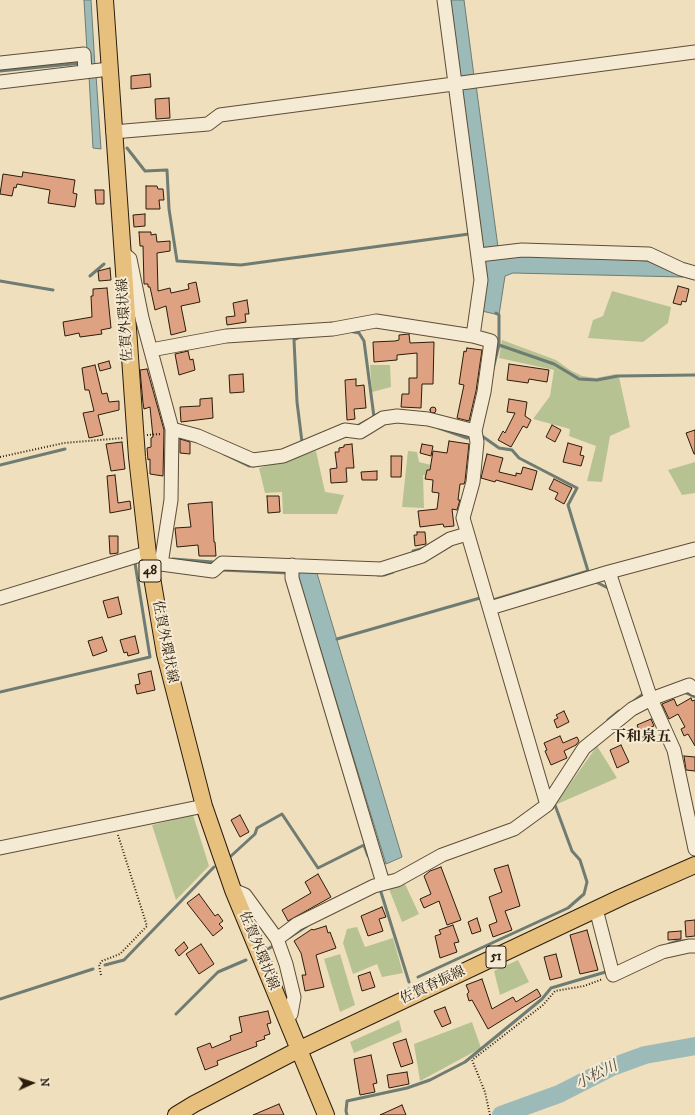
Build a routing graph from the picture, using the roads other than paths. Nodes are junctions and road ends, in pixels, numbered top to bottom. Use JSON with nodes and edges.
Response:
{"nodes":[{"id":1,"x":104,"y":0,"type":"edge"},
{"id":2,"x":444,"y":0,"type":"edge"},
{"id":3,"x":695,"y":52,"type":"edge"},
{"id":4,"x":0,"y":63,"type":"edge"},
{"id":5,"x":85,"y":66,"type":"junction"},
{"id":6,"x":104,"y":70,"type":"junction"},
{"id":7,"x":0,"y":82,"type":"edge"},
{"id":8,"x":464,"y":83,"type":"junction"},
{"id":9,"x":113,"y":132,"type":"junction"},
{"id":10,"x":121,"y":252,"type":"junction"},
{"id":11,"x":487,"y":254,"type":"junction"},
{"id":12,"x":695,"y":273,"type":"edge"},
{"id":13,"x":473,"y":336,"type":"junction"},
{"id":14,"x":151,"y":350,"type":"junction"},
{"id":15,"x":172,"y":431,"type":"junction"},
{"id":16,"x":476,"y":437,"type":"junction"},
{"id":17,"x":467,"y":534,"type":"junction"},
{"id":18,"x":695,"y":549,"type":"edge"},
{"id":19,"x":153,"y":562,"type":"junction"},
{"id":20,"x":292,"y":571,"type":"junction"},
{"id":21,"x":609,"y":572,"type":"junction"},
{"id":22,"x":0,"y":598,"type":"edge"},
{"id":23,"x":490,"y":608,"type":"junction"},
{"id":24,"x":695,"y":689,"type":"edge"},
{"id":25,"x":651,"y":699,"type":"junction"},
{"id":26,"x":547,"y":805,"type":"junction"},
{"id":27,"x":204,"y":806,"type":"junction"},
{"id":28,"x":0,"y":848,"type":"edge"},
{"id":29,"x":695,"y":849,"type":"edge"},
{"id":30,"x":695,"y":865,"type":"edge"},
{"id":31,"x":382,"y":883,"type":"junction"},
{"id":32,"x":233,"y":890,"type":"junction"},
{"id":33,"x":596,"y":909,"type":"junction"},
{"id":34,"x":277,"y":939,"type":"junction"},
{"id":35,"x":695,"y":946,"type":"edge"},
{"id":36,"x":286,"y":1021,"type":"junction"},
{"id":37,"x":298,"y":1050,"type":"junction"},
{"id":38,"x":176,"y":1115,"type":"edge"},
{"id":39,"x":326,"y":1115,"type":"edge"}],
"edges":[{"from":1,"to":6,"type":"main road","name":"佐賀外環状線","number":"48"},
{"from":2,"to":8,"type":"street"},
{"from":3,"to":8,"type":"street"},
{"from":4,"to":5,"type":"street"},
{"from":5,"to":6,"type":"street"},
{"from":5,"to":7,"type":"street"},
{"from":6,"to":9,"type":"main road","name":"佐賀外環状線","number":"48"},
{"from":8,"to":9,"type":"street"},
{"from":8,"to":11,"type":"street"},
{"from":9,"to":10,"type":"main road","name":"佐賀外環状線","number":"48"},
{"from":10,"to":14,"type":"street"},
{"from":10,"to":19,"type":"main road","name":"佐賀外環状線","number":"48"},
{"from":11,"to":12,"type":"street"},
{"from":11,"to":13,"type":"street"},
{"from":13,"to":14,"type":"street"},
{"from":13,"to":16,"type":"street"},
{"from":14,"to":15,"type":"street"},
{"from":15,"to":16,"type":"street"},
{"from":15,"to":19,"type":"street"},
{"from":16,"to":17,"type":"street"},
{"from":17,"to":20,"type":"street"},
{"from":17,"to":23,"type":"street"},
{"from":18,"to":21,"type":"street"},
{"from":19,"to":20,"type":"street"},
{"from":19,"to":22,"type":"street"},
{"from":19,"to":27,"type":"main road","name":"佐賀外環状線","number":"48"},
{"from":20,"to":31,"type":"street"},
{"from":21,"to":23,"type":"street"},
{"from":21,"to":25,"type":"street"},
{"from":23,"to":26,"type":"street"},
{"from":24,"to":25,"type":"street"},
{"from":25,"to":26,"type":"street"},
{"from":25,"to":29,"type":"street"},
{"from":26,"to":31,"type":"street"},
{"from":27,"to":28,"type":"street"},
{"from":27,"to":32,"type":"main road","name":"佐賀外環状線","number":"48"},
{"from":30,"to":33,"type":"main road","name":"佐賀脊振線","number":"51"},
{"from":31,"to":34,"type":"street"},
{"from":32,"to":34,"type":"street"},
{"from":32,"to":36,"type":"main road","name":"佐賀外環状線","number":"48"},
{"from":33,"to":35,"type":"street"},
{"from":33,"to":37,"type":"main road","name":"佐賀脊振線","number":"51"},
{"from":34,"to":36,"type":"street"},
{"from":36,"to":37,"type":"main road","name":"佐賀外環状線","number":"48"},
{"from":37,"to":38,"type":"main road","name":"佐賀脊振線","number":"51"},
{"from":37,"to":39,"type":"main road","name":"佐賀外環状線","number":"48"}]}
